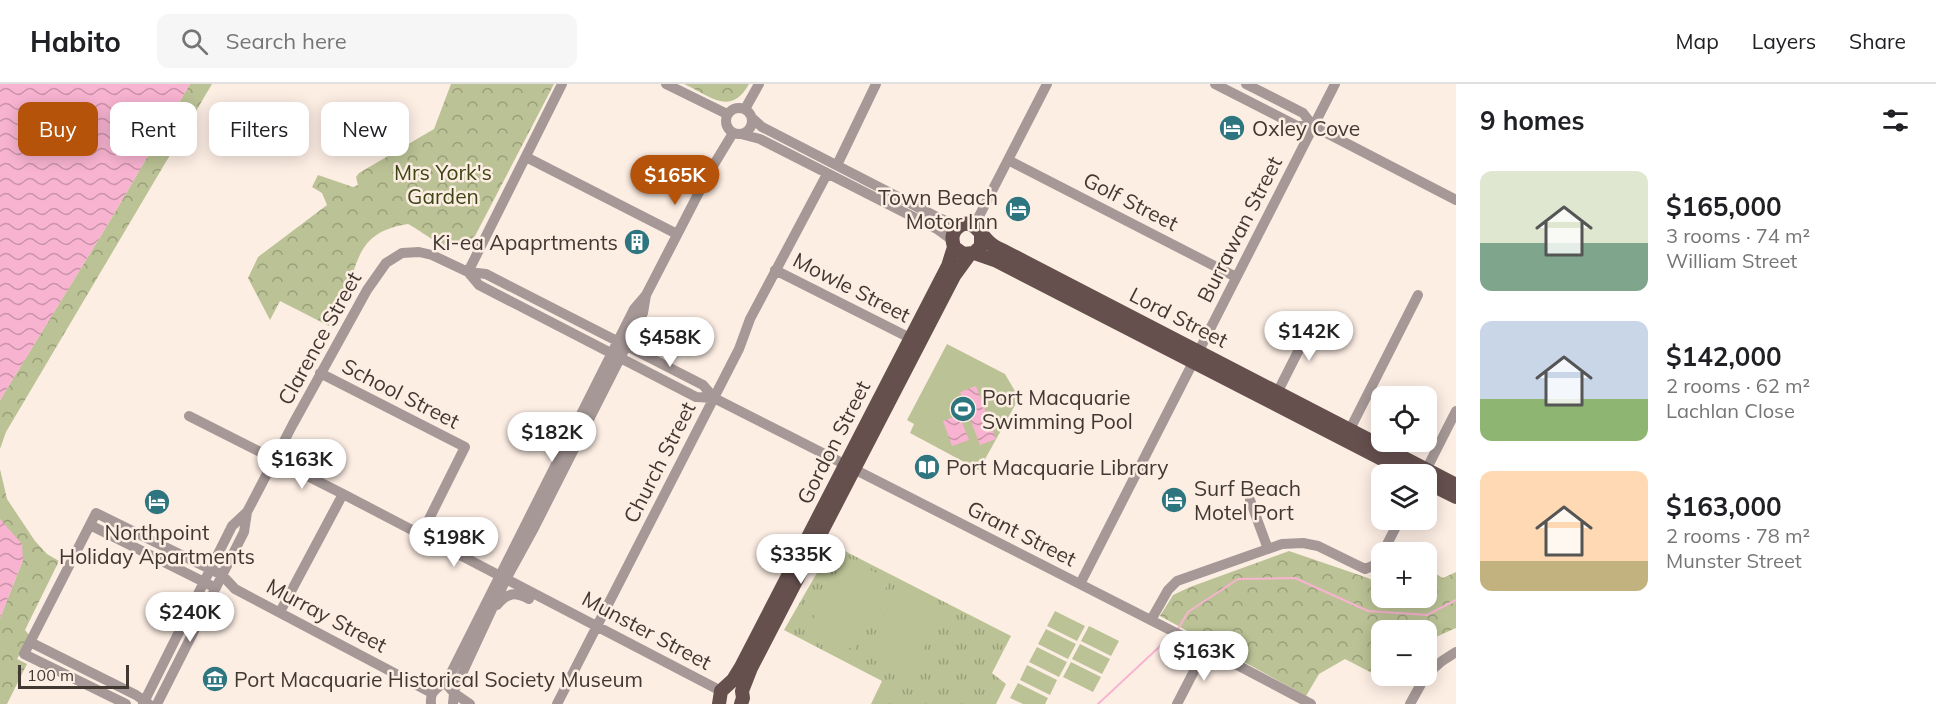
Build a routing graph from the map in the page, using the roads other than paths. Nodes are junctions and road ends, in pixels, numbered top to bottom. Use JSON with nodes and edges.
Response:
{"nodes":[{"id":1,"x":562,"y":84,"type":"edge"},
{"id":2,"x":666,"y":84,"type":"edge"},
{"id":3,"x":759,"y":84,"type":"edge"},
{"id":4,"x":876,"y":84,"type":"edge"},
{"id":5,"x":1047,"y":84,"type":"edge"},
{"id":6,"x":1215,"y":84,"type":"edge"},
{"id":7,"x":1246,"y":84,"type":"edge"},
{"id":8,"x":1335,"y":84,"type":"edge"},
{"id":9,"x":749,"y":113,"type":"junction"},
{"id":10,"x":727,"y":114,"type":"junction"},
{"id":11,"x":1313,"y":126,"type":"junction"},
{"id":12,"x":737,"y":133,"type":"junction"},
{"id":13,"x":526,"y":157,"type":"junction"},
{"id":14,"x":1008,"y":160,"type":"junction"},
{"id":15,"x":837,"y":165,"type":"junction"},
{"id":16,"x":827,"y":174,"type":"junction"},
{"id":17,"x":1456,"y":200,"type":"edge"},
{"id":18,"x":973,"y":228,"type":"junction"},
{"id":19,"x":677,"y":234,"type":"junction"},
{"id":20,"x":953,"y":243,"type":"junction"},
{"id":21,"x":972,"y":253,"type":"junction"},
{"id":22,"x":775,"y":270,"type":"junction"},
{"id":23,"x":468,"y":272,"type":"junction"},
{"id":24,"x":1236,"y":277,"type":"junction"},
{"id":25,"x":1418,"y":295,"type":"dead end"},
{"id":26,"x":1314,"y":320,"type":"dead end"},
{"id":27,"x":910,"y":339,"type":"junction"},
{"id":28,"x":622,"y":344,"type":"junction"},
{"id":29,"x":616,"y":356,"type":"junction"},
{"id":30,"x":1195,"y":356,"type":"junction"},
{"id":31,"x":320,"y":373,"type":"junction"},
{"id":32,"x":1275,"y":397,"type":"junction"},
{"id":33,"x":714,"y":398,"type":"junction"},
{"id":34,"x":1456,"y":411,"type":"edge"},
{"id":35,"x":189,"y":416,"type":"dead end"},
{"id":36,"x":1347,"y":435,"type":"junction"},
{"id":37,"x":275,"y":460,"type":"junction"},
{"id":38,"x":1395,"y":464,"type":"edge"},
{"id":39,"x":1404,"y":464,"type":"edge"},
{"id":40,"x":1431,"y":464,"type":"edge"},
{"id":41,"x":850,"y":467,"type":"junction"},
{"id":42,"x":1437,"y":479,"type":"edge"},
{"id":43,"x":1437,"y":483,"type":"edge"},
{"id":44,"x":1456,"y":485,"type":"edge"},
{"id":45,"x":343,"y":494,"type":"junction"},
{"id":46,"x":1456,"y":497,"type":"edge"},
{"id":47,"x":1250,"y":500,"type":"dead end"},
{"id":48,"x":247,"y":512,"type":"junction"},
{"id":49,"x":90,"y":525,"type":"junction"},
{"id":50,"x":421,"y":534,"type":"junction"},
{"id":51,"x":1268,"y":549,"type":"junction"},
{"id":52,"x":1371,"y":567,"type":"edge"},
{"id":53,"x":210,"y":570,"type":"junction"},
{"id":54,"x":222,"y":575,"type":"junction"},
{"id":55,"x":503,"y":578,"type":"junction"},
{"id":56,"x":204,"y":582,"type":"junction"},
{"id":57,"x":1080,"y":584,"type":"junction"},
{"id":58,"x":215,"y":588,"type":"junction"},
{"id":59,"x":235,"y":589,"type":"junction"},
{"id":60,"x":554,"y":604,"type":"junction"},
{"id":61,"x":280,"y":612,"type":"junction"},
{"id":62,"x":489,"y":615,"type":"junction"},
{"id":63,"x":1151,"y":620,"type":"junction"},
{"id":64,"x":597,"y":626,"type":"junction"},
{"id":65,"x":30,"y":642,"type":"junction"},
{"id":66,"x":1206,"y":648,"type":"junction"},
{"id":67,"x":1456,"y":652,"type":"edge"},
{"id":68,"x":1437,"y":665,"type":"edge"},
{"id":69,"x":441,"y":685,"type":"junction"},
{"id":70,"x":1420,"y":686,"type":"edge"},
{"id":71,"x":454,"y":696,"type":"edge"},
{"id":72,"x":722,"y":697,"type":"edge"},
{"id":73,"x":743,"y":700,"type":"edge"},
{"id":74,"x":432,"y":701,"type":"edge"},
{"id":75,"x":146,"y":702,"type":"edge"},
{"id":76,"x":1309,"y":703,"type":"edge"},
{"id":77,"x":126,"y":704,"type":"edge"},
{"id":78,"x":157,"y":704,"type":"edge"},
{"id":79,"x":470,"y":704,"type":"edge"},
{"id":80,"x":557,"y":704,"type":"edge"},
{"id":81,"x":1177,"y":704,"type":"edge"},
{"id":82,"x":1410,"y":704,"type":"edge"}],
"edges":[{"from":1,"to":13,"type":"street"},
{"from":2,"to":10,"type":"street"},
{"from":3,"to":9,"type":"street"},
{"from":4,"to":15,"type":"street"},
{"from":5,"to":14,"type":"street"},
{"from":6,"to":11,"type":"street"},
{"from":7,"to":11,"type":"street"},
{"from":8,"to":11,"type":"street","name":"Burrawan Street"},
{"from":9,"to":10,"type":"street"},
{"from":9,"to":12,"type":"street"},
{"from":9,"to":15,"type":"street","name":"Lord Street"},
{"from":10,"to":12,"type":"street"},
{"from":11,"to":17,"type":"street"},
{"from":11,"to":24,"type":"street","name":"Burrawan Street"},
{"from":12,"to":16,"type":"street"},
{"from":12,"to":19,"type":"street"},
{"from":13,"to":19,"type":"street"},
{"from":13,"to":23,"type":"street"},
{"from":14,"to":18,"type":"street"},
{"from":14,"to":24,"type":"street","name":"Golf Street"},
{"from":15,"to":18,"type":"street","name":"Lord Street"},
{"from":16,"to":20,"type":"street"},
{"from":16,"to":22,"type":"street","name":"Church Street"},
{"from":18,"to":20,"type":"main road"},
{"from":18,"to":21,"type":"main road"},
{"from":18,"to":30,"type":"main road","name":"Lord Street"},
{"from":19,"to":28,"type":"street"},
{"from":20,"to":21,"type":"main road"},
{"from":20,"to":27,"type":"main road","name":"Gordon Street"},
{"from":21,"to":30,"type":"main road","name":"Lord Street"},
{"from":21,"to":41,"type":"main road","name":"Gordon Street"},
{"from":22,"to":27,"type":"street","name":"Mowle Street"},
{"from":22,"to":33,"type":"street","name":"Church Street"},
{"from":23,"to":28,"type":"street","name":"Grant Street"},
{"from":23,"to":29,"type":"street","name":"Grant Street"},
{"from":23,"to":31,"type":"street","name":"Clarence Street"},
{"from":24,"to":30,"type":"street","name":"Burrawan Street"},
{"from":25,"to":36,"type":"street"},
{"from":26,"to":32,"type":"street"},
{"from":27,"to":41,"type":"main road","name":"Gordon Street"},
{"from":28,"to":29,"type":"street"},
{"from":28,"to":33,"type":"street","name":"Grant Street"},
{"from":29,"to":33,"type":"street","name":"Grant Street"},
{"from":29,"to":55,"type":"street"},
{"from":30,"to":32,"type":"main road","name":"Lord Street"},
{"from":30,"to":57,"type":"street","name":"Burrawan Street"},
{"from":31,"to":37,"type":"street","name":"Clarence Street"},
{"from":31,"to":50,"type":"street","name":"School Street"},
{"from":32,"to":36,"type":"main road","name":"Lord Street"},
{"from":33,"to":41,"type":"street","name":"Grant Street"},
{"from":33,"to":64,"type":"street","name":"Church Street"},
{"from":34,"to":40,"type":"street"},
{"from":35,"to":37,"type":"street","name":"Munster Street"},
{"from":36,"to":38,"type":"main road","name":"Lord Street"},
{"from":36,"to":39,"type":"main road","name":"Lord Street"},
{"from":37,"to":45,"type":"street","name":"Munster Street"},
{"from":37,"to":48,"type":"street","name":"Clarence Street"},
{"from":41,"to":57,"type":"street","name":"Grant Street"},
{"from":41,"to":72,"type":"main road","name":"Gordon Street"},
{"from":41,"to":73,"type":"main road","name":"Gordon Street"},
{"from":42,"to":44,"type":"main road","name":"Lord Street"},
{"from":43,"to":46,"type":"main road","name":"Lord Street"},
{"from":45,"to":50,"type":"street","name":"Munster Street"},
{"from":45,"to":61,"type":"street"},
{"from":47,"to":51,"type":"street"},
{"from":48,"to":53,"type":"street","name":"Clarence Street"},
{"from":48,"to":54,"type":"street","name":"Clarence Street"},
{"from":49,"to":53,"type":"street","name":"Murray Street"},
{"from":49,"to":56,"type":"street","name":"Murray Street"},
{"from":49,"to":65,"type":"street"},
{"from":50,"to":55,"type":"street","name":"Munster Street"},
{"from":51,"to":52,"type":"street"},
{"from":51,"to":63,"type":"street"},
{"from":53,"to":54,"type":"street","name":"Murray Street"},
{"from":53,"to":56,"type":"street","name":"Clarence Street"},
{"from":54,"to":58,"type":"street","name":"Clarence Street"},
{"from":54,"to":59,"type":"street","name":"Murray Street"},
{"from":55,"to":60,"type":"street","name":"Munster Street"},
{"from":55,"to":62,"type":"street"},
{"from":55,"to":69,"type":"street"},
{"from":56,"to":58,"type":"street","name":"Murray Street"},
{"from":56,"to":75,"type":"street","name":"Clarence Street"},
{"from":57,"to":63,"type":"street","name":"Grant Street"},
{"from":58,"to":59,"type":"street","name":"Murray Street"},
{"from":58,"to":78,"type":"street","name":"Clarence Street"},
{"from":59,"to":61,"type":"street","name":"Murray Street"},
{"from":60,"to":62,"type":"street","name":"Munster Street"},
{"from":60,"to":64,"type":"street","name":"Munster Street"},
{"from":61,"to":74,"type":"street","name":"Murray Street"},
{"from":62,"to":71,"type":"street"},
{"from":63,"to":66,"type":"street","name":"Grant Street"},
{"from":64,"to":72,"type":"street","name":"Munster Street"},
{"from":64,"to":80,"type":"street","name":"Church Street"},
{"from":65,"to":75,"type":"street"},
{"from":65,"to":77,"type":"street"},
{"from":66,"to":76,"type":"street","name":"Grant Street"},
{"from":66,"to":81,"type":"street"},
{"from":67,"to":68,"type":"street"},
{"from":69,"to":71,"type":"street"},
{"from":69,"to":74,"type":"street"},
{"from":70,"to":82,"type":"street"},
{"from":71,"to":79,"type":"street"},
{"from":72,"to":73,"type":"main road"}]}
